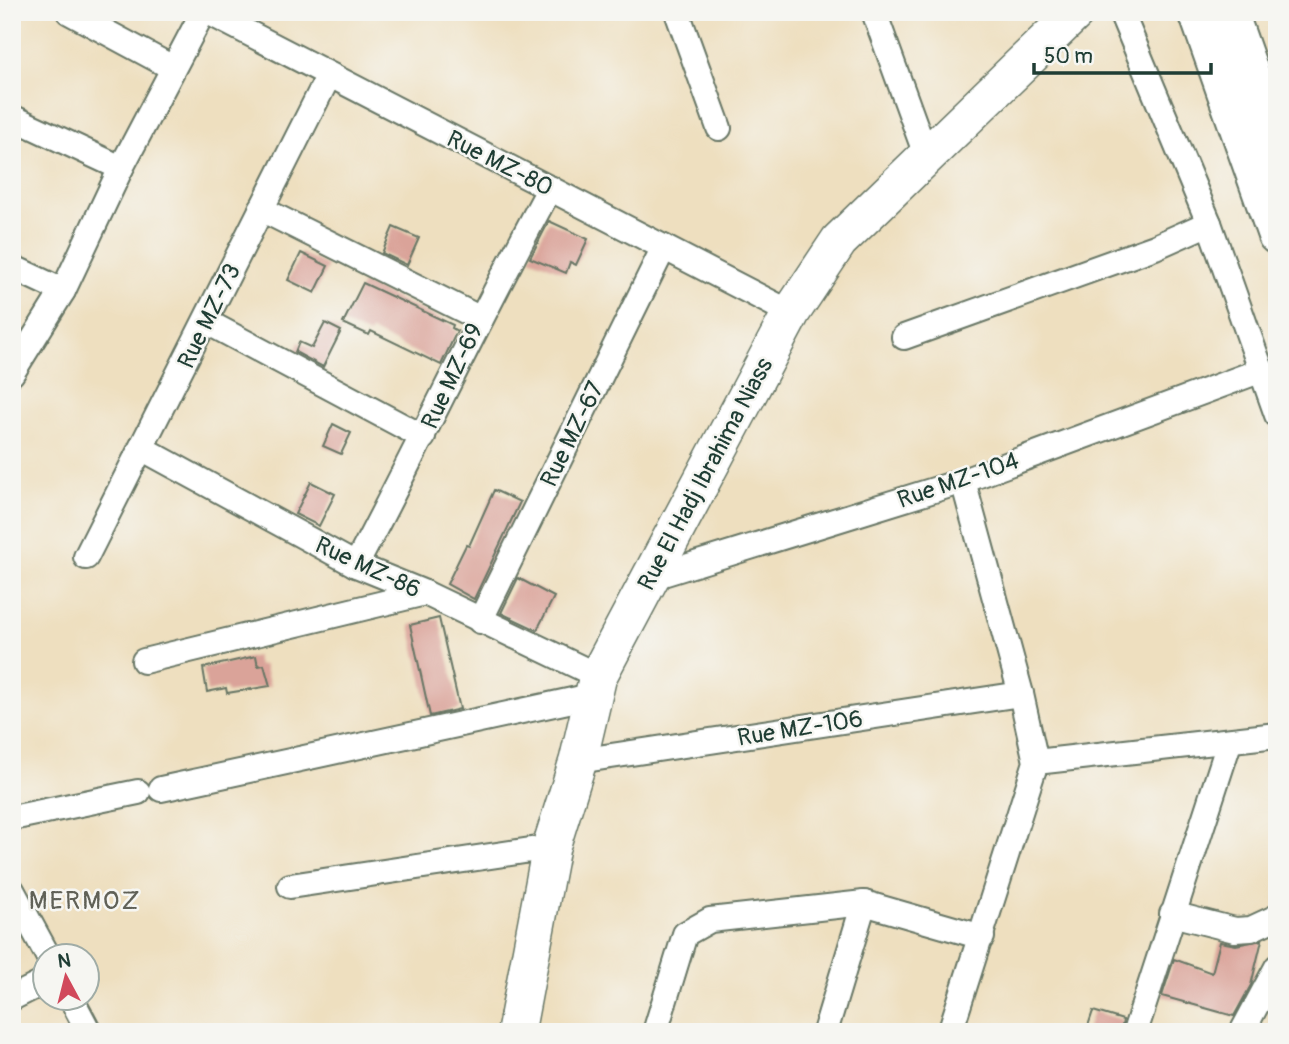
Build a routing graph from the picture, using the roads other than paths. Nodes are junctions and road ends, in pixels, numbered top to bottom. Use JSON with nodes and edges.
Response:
{"nodes":[{"id":1,"x":69,"y":12,"type":"edge"},
{"id":2,"x":206,"y":12,"type":"edge"},
{"id":3,"x":677,"y":12,"type":"edge"},
{"id":4,"x":874,"y":12,"type":"edge"},
{"id":5,"x":1121,"y":12,"type":"edge"},
{"id":6,"x":1198,"y":12,"type":"edge"},
{"id":7,"x":1228,"y":12,"type":"edge"},
{"id":8,"x":1074,"y":13,"type":"edge"},
{"id":9,"x":173,"y":68,"type":"junction"},
{"id":10,"x":329,"y":75,"type":"junction"},
{"id":11,"x":12,"y":117,"type":"edge"},
{"id":12,"x":719,"y":128,"type":"dead end"},
{"id":13,"x":1277,"y":150,"type":"edge"},
{"id":14,"x":926,"y":155,"type":"junction"},
{"id":15,"x":121,"y":168,"type":"junction"},
{"id":16,"x":550,"y":188,"type":"junction"},
{"id":17,"x":261,"y":209,"type":"junction"},
{"id":18,"x":1209,"y":223,"type":"junction"},
{"id":19,"x":1277,"y":235,"type":"edge"},
{"id":20,"x":664,"y":247,"type":"junction"},
{"id":21,"x":12,"y":267,"type":"edge"},
{"id":22,"x":63,"y":291,"type":"junction"},
{"id":23,"x":791,"y":313,"type":"junction"},
{"id":24,"x":479,"y":318,"type":"junction"},
{"id":25,"x":207,"y":322,"type":"junction"},
{"id":26,"x":905,"y":337,"type":"dead end"},
{"id":27,"x":1262,"y":370,"type":"junction"},
{"id":28,"x":12,"y":373,"type":"edge"},
{"id":29,"x":1277,"y":415,"type":"edge"},
{"id":30,"x":423,"y":437,"type":"junction"},
{"id":31,"x":143,"y":449,"type":"junction"},
{"id":32,"x":963,"y":481,"type":"junction"},
{"id":33,"x":86,"y":557,"type":"dead end"},
{"id":34,"x":356,"y":565,"type":"junction"},
{"id":35,"x":650,"y":578,"type":"junction"},
{"id":36,"x":425,"y":593,"type":"junction"},
{"id":37,"x":480,"y":621,"type":"junction"},
{"id":38,"x":144,"y":661,"type":"dead end"},
{"id":39,"x":595,"y":686,"type":"junction"},
{"id":40,"x":1021,"y":694,"type":"junction"},
{"id":41,"x":1277,"y":735,"type":"edge"},
{"id":42,"x":1229,"y":743,"type":"junction"},
{"id":43,"x":578,"y":761,"type":"junction"},
{"id":44,"x":1036,"y":762,"type":"junction"},
{"id":45,"x":12,"y":818,"type":"edge"},
{"id":46,"x":551,"y":847,"type":"junction"},
{"id":47,"x":290,"y":886,"type":"dead end"},
{"id":48,"x":12,"y":890,"type":"edge"},
{"id":49,"x":864,"y":903,"type":"junction"},
{"id":50,"x":1172,"y":914,"type":"junction"},
{"id":51,"x":1277,"y":917,"type":"edge"},
{"id":52,"x":982,"y":937,"type":"junction"},
{"id":53,"x":40,"y":942,"type":"edge"},
{"id":54,"x":1277,"y":967,"type":"edge"},
{"id":55,"x":32,"y":988,"type":"edge"},
{"id":56,"x":12,"y":998,"type":"edge"},
{"id":57,"x":78,"y":1012,"type":"edge"},
{"id":58,"x":518,"y":1031,"type":"edge"},
{"id":59,"x":89,"y":1032,"type":"edge"},
{"id":60,"x":655,"y":1032,"type":"edge"},
{"id":61,"x":825,"y":1032,"type":"edge"},
{"id":62,"x":950,"y":1032,"type":"edge"},
{"id":63,"x":1135,"y":1032,"type":"edge"},
{"id":64,"x":1242,"y":1032,"type":"edge"}],
"edges":[{"from":1,"to":9,"type":"street"},
{"from":2,"to":9,"type":"street"},
{"from":2,"to":10,"type":"street","name":"Rue MZ-80"},
{"from":3,"to":12,"type":"street"},
{"from":4,"to":14,"type":"street"},
{"from":5,"to":18,"type":"street"},
{"from":6,"to":19,"type":"highway"},
{"from":7,"to":13,"type":"highway"},
{"from":8,"to":14,"type":"street","name":"Rue El Hadj Ibrahima Niass"},
{"from":9,"to":15,"type":"street"},
{"from":10,"to":16,"type":"street","name":"Rue MZ-80"},
{"from":10,"to":17,"type":"street","name":"Rue MZ-73"},
{"from":11,"to":15,"type":"street"},
{"from":14,"to":23,"type":"street","name":"Rue El Hadj Ibrahima Niass"},
{"from":15,"to":22,"type":"street"},
{"from":16,"to":20,"type":"street","name":"Rue MZ-80"},
{"from":16,"to":24,"type":"street","name":"Rue MZ-69"},
{"from":17,"to":24,"type":"street"},
{"from":17,"to":25,"type":"street","name":"Rue MZ-73"},
{"from":18,"to":26,"type":"street"},
{"from":18,"to":27,"type":"street"},
{"from":20,"to":23,"type":"street","name":"Rue MZ-80"},
{"from":20,"to":37,"type":"street","name":"Rue MZ-67"},
{"from":21,"to":22,"type":"street"},
{"from":22,"to":28,"type":"street"},
{"from":23,"to":35,"type":"street","name":"Rue El Hadj Ibrahima Niass"},
{"from":24,"to":30,"type":"street","name":"Rue MZ-69"},
{"from":25,"to":30,"type":"street"},
{"from":25,"to":31,"type":"street","name":"Rue MZ-73"},
{"from":27,"to":29,"type":"street"},
{"from":27,"to":32,"type":"street","name":"Rue MZ-104"},
{"from":30,"to":34,"type":"street","name":"Rue MZ-69"},
{"from":31,"to":33,"type":"street","name":"Rue MZ-73"},
{"from":31,"to":34,"type":"street","name":"Rue MZ-86"},
{"from":32,"to":35,"type":"street","name":"Rue MZ-104"},
{"from":32,"to":40,"type":"street"},
{"from":34,"to":36,"type":"street","name":"Rue MZ-86"},
{"from":35,"to":39,"type":"street","name":"Rue El Hadj Ibrahima Niass"},
{"from":36,"to":37,"type":"street","name":"Rue MZ-86"},
{"from":36,"to":38,"type":"street"},
{"from":37,"to":39,"type":"street","name":"Rue MZ-86"},
{"from":39,"to":43,"type":"street","name":"Rue El Hadj Ibrahima Niass"},
{"from":39,"to":45,"type":"street"},
{"from":40,"to":43,"type":"street","name":"Rue MZ-106"},
{"from":40,"to":44,"type":"street"},
{"from":41,"to":42,"type":"street"},
{"from":42,"to":44,"type":"street"},
{"from":42,"to":50,"type":"street"},
{"from":43,"to":46,"type":"street","name":"Rue El Hadj Ibrahima Niass"},
{"from":44,"to":52,"type":"street"},
{"from":46,"to":47,"type":"street"},
{"from":46,"to":58,"type":"street","name":"Rue El Hadj Ibrahima Niass"},
{"from":48,"to":53,"type":"street"},
{"from":49,"to":52,"type":"street"},
{"from":49,"to":60,"type":"street"},
{"from":49,"to":61,"type":"street"},
{"from":50,"to":51,"type":"street"},
{"from":50,"to":63,"type":"street"},
{"from":52,"to":62,"type":"street"},
{"from":54,"to":64,"type":"street"},
{"from":55,"to":56,"type":"street"},
{"from":57,"to":59,"type":"street"}]}
